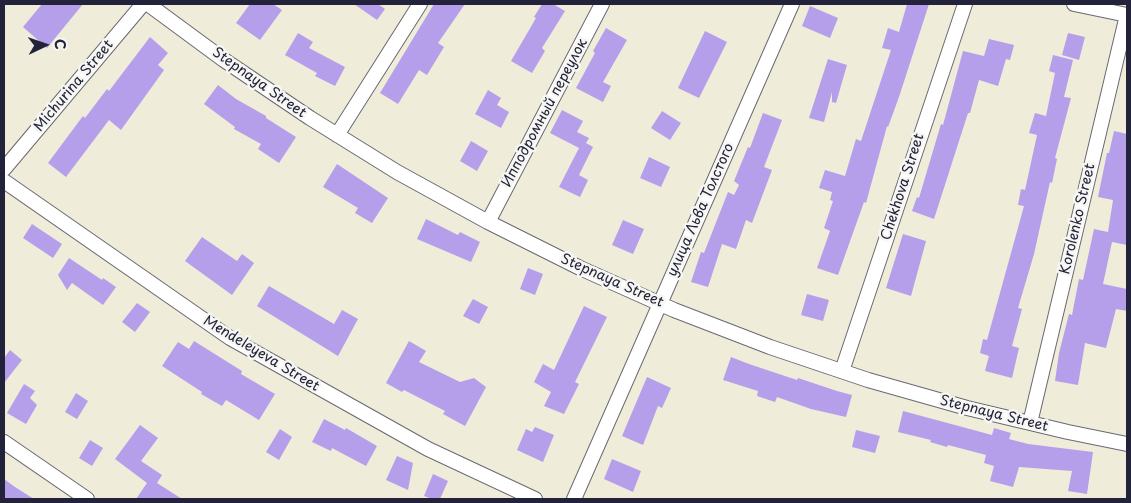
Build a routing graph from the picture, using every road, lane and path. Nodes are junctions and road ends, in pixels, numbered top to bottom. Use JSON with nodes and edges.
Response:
{"nodes":[{"id":1,"x":143,"y":4,"type":"edge"},
{"id":2,"x":148,"y":4,"type":"edge"},
{"id":3,"x":420,"y":4,"type":"edge"},
{"id":4,"x":602,"y":4,"type":"edge"},
{"id":5,"x":792,"y":4,"type":"edge"},
{"id":6,"x":965,"y":4,"type":"edge"},
{"id":7,"x":1074,"y":4,"type":"edge"},
{"id":8,"x":1127,"y":15,"type":"edge"},
{"id":9,"x":337,"y":135,"type":"junction"},
{"id":10,"x":4,"y":169,"type":"edge"},
{"id":11,"x":4,"y":181,"type":"edge"},
{"id":12,"x":488,"y":222,"type":"junction"},
{"id":13,"x":660,"y":303,"type":"junction"},
{"id":14,"x":842,"y":371,"type":"junction"},
{"id":15,"x":1030,"y":423,"type":"junction"},
{"id":16,"x":4,"y":442,"type":"edge"},
{"id":17,"x":1127,"y":444,"type":"edge"},
{"id":18,"x":87,"y":499,"type":"edge"},
{"id":19,"x":535,"y":499,"type":"edge"},
{"id":20,"x":574,"y":499,"type":"edge"}],
"edges":[{"from":1,"to":10,"type":"street","name":"Michurina Street"},
{"from":2,"to":9,"type":"street","name":"Stepnaya Street"},
{"from":3,"to":9,"type":"street"},
{"from":4,"to":12,"type":"street","name":"Ипподромный переулок"},
{"from":5,"to":13,"type":"street","name":"улица Льва Толстого"},
{"from":6,"to":14,"type":"street","name":"Chekhova Street"},
{"from":7,"to":8,"type":"street"},
{"from":8,"to":15,"type":"street","name":"Korolenko Street"},
{"from":9,"to":12,"type":"street","name":"Stepnaya Street"},
{"from":11,"to":19,"type":"street","name":"Mendeleyeva Street"},
{"from":12,"to":13,"type":"street","name":"Stepnaya Street"},
{"from":13,"to":14,"type":"street","name":"Stepnaya Street"},
{"from":13,"to":20,"type":"street","name":"улица Льва Толстого"},
{"from":14,"to":15,"type":"street","name":"Stepnaya Street"},
{"from":15,"to":17,"type":"street","name":"Stepnaya Street"},
{"from":16,"to":18,"type":"street"}]}
